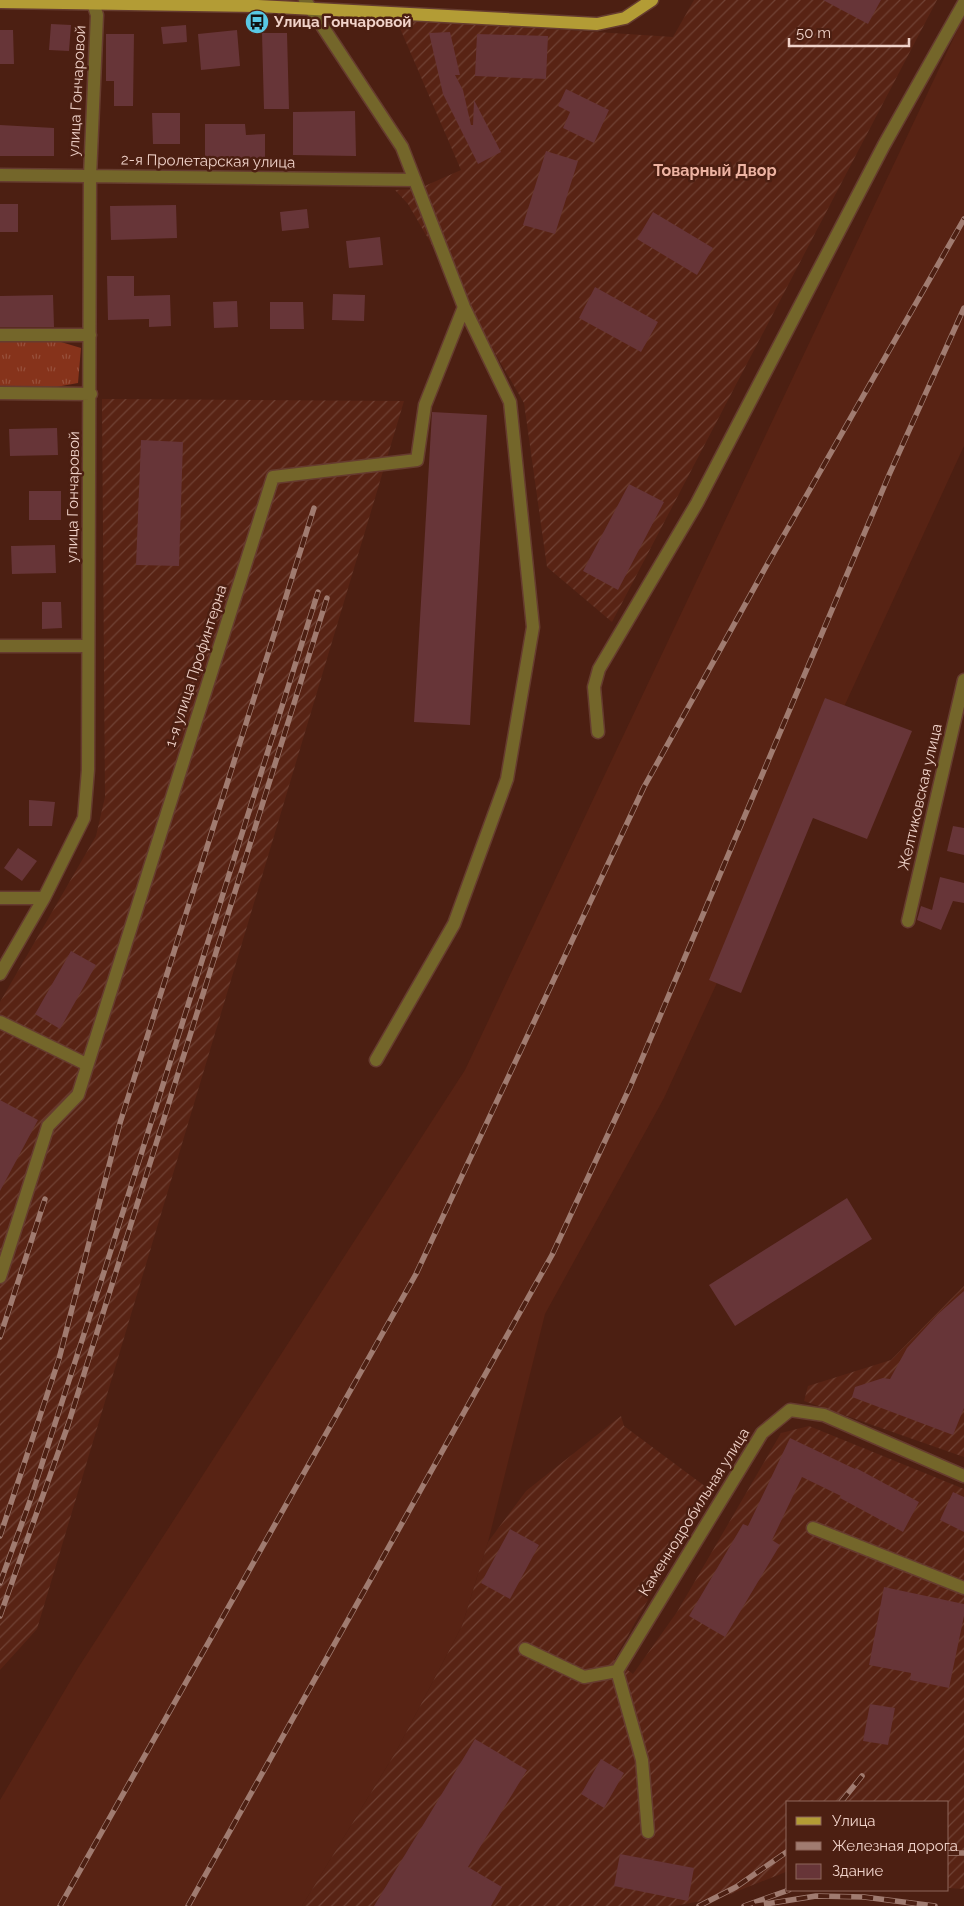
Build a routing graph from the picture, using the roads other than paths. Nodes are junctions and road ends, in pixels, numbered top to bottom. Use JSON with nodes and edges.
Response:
{"nodes":[{"id":1,"x":652,"y":0,"type":"edge"},
{"id":2,"x":92,"y":1,"type":"edge"},
{"id":3,"x":0,"y":2,"type":"edge"},
{"id":4,"x":964,"y":3,"type":"edge"},
{"id":5,"x":308,"y":4,"type":"edge"},
{"id":6,"x":0,"y":175,"type":"edge"},
{"id":7,"x":90,"y":176,"type":"junction"},
{"id":8,"x":415,"y":180,"type":"junction"},
{"id":9,"x":464,"y":307,"type":"junction"},
{"id":10,"x":0,"y":335,"type":"edge"},
{"id":11,"x":90,"y":335,"type":"junction"},
{"id":12,"x":0,"y":393,"type":"edge"},
{"id":13,"x":91,"y":394,"type":"junction"},
{"id":14,"x":0,"y":646,"type":"edge"},
{"id":15,"x":87,"y":646,"type":"junction"},
{"id":16,"x":964,"y":680,"type":"edge"},
{"id":17,"x":598,"y":732,"type":"dead end"},
{"id":18,"x":0,"y":898,"type":"edge"},
{"id":19,"x":44,"y":898,"type":"junction"},
{"id":20,"x":908,"y":921,"type":"dead end"},
{"id":21,"x":0,"y":974,"type":"edge"},
{"id":22,"x":0,"y":1022,"type":"edge"},
{"id":23,"x":376,"y":1060,"type":"dead end"},
{"id":24,"x":86,"y":1064,"type":"junction"},
{"id":25,"x":0,"y":1277,"type":"edge"},
{"id":26,"x":964,"y":1476,"type":"edge"},
{"id":27,"x":813,"y":1528,"type":"dead end"},
{"id":28,"x":964,"y":1588,"type":"edge"},
{"id":29,"x":525,"y":1649,"type":"dead end"},
{"id":30,"x":617,"y":1671,"type":"junction"},
{"id":31,"x":648,"y":1832,"type":"dead end"}],
"edges":[{"from":1,"to":5,"type":"main road"},
{"from":2,"to":3,"type":"main road"},
{"from":2,"to":5,"type":"main road"},
{"from":2,"to":7,"type":"street","name":"улица Гончаровой"},
{"from":4,"to":17,"type":"street"},
{"from":5,"to":8,"type":"street"},
{"from":6,"to":7,"type":"street","name":"2-я Пролетарская улица"},
{"from":7,"to":8,"type":"street","name":"2-я Пролетарская улица"},
{"from":7,"to":11,"type":"street","name":"улица Гончаровой"},
{"from":8,"to":9,"type":"street"},
{"from":9,"to":23,"type":"street"},
{"from":9,"to":24,"type":"street","name":"1-я улица Профинтерна"},
{"from":10,"to":11,"type":"street"},
{"from":11,"to":13,"type":"street","name":"улица Гончаровой"},
{"from":12,"to":13,"type":"street"},
{"from":13,"to":15,"type":"street","name":"улица Гончаровой"},
{"from":14,"to":15,"type":"street"},
{"from":15,"to":19,"type":"street","name":"улица Гончаровой"},
{"from":16,"to":20,"type":"street","name":"Желтиковская улица"},
{"from":18,"to":19,"type":"street"},
{"from":19,"to":21,"type":"street","name":"улица Гончаровой"},
{"from":22,"to":24,"type":"street"},
{"from":24,"to":25,"type":"street","name":"1-я улица Профинтерна"},
{"from":26,"to":30,"type":"street","name":"Каменнодробильная улица"},
{"from":27,"to":28,"type":"street"},
{"from":29,"to":30,"type":"street"},
{"from":30,"to":31,"type":"street"}]}
